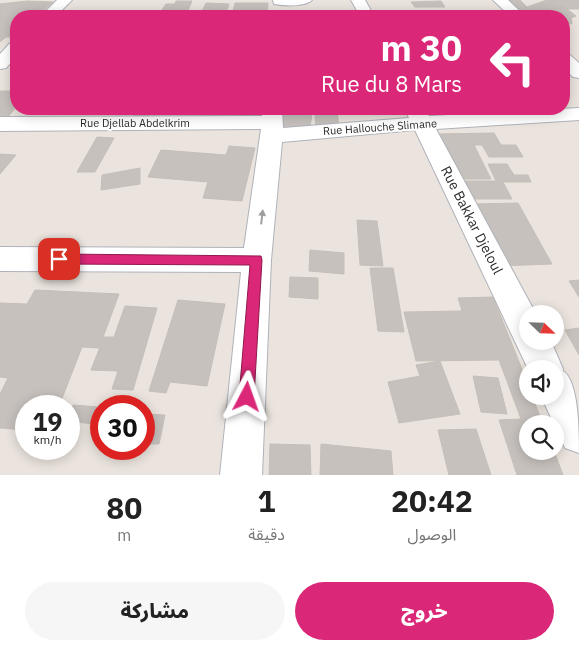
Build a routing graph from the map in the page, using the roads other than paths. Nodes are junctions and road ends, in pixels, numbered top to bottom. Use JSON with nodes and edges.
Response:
{"nodes":[{"id":1,"x":66,"y":0,"type":"edge"},
{"id":2,"x":305,"y":0,"type":"edge"},
{"id":3,"x":500,"y":0,"type":"edge"},
{"id":4,"x":279,"y":1,"type":"edge"},
{"id":5,"x":55,"y":10,"type":"edge"},
{"id":6,"x":511,"y":10,"type":"edge"},
{"id":7,"x":10,"y":53,"type":"edge"},
{"id":8,"x":0,"y":64,"type":"edge"},
{"id":9,"x":499,"y":115,"type":"edge"},
{"id":10,"x":419,"y":116,"type":"edge"},
{"id":11,"x":271,"y":122,"type":"edge"},
{"id":12,"x":0,"y":124,"type":"edge"},
{"id":13,"x":0,"y":259,"type":"edge"},
{"id":14,"x":256,"y":260,"type":"junction"},
{"id":15,"x":519,"y":313,"type":"edge"},
{"id":16,"x":564,"y":404,"type":"edge"},
{"id":17,"x":579,"y":434,"type":"edge"},
{"id":18,"x":241,"y":475,"type":"edge"}],
"edges":[{"from":1,"to":5,"type":"street"},
{"from":2,"to":4,"type":"street"},
{"from":3,"to":6,"type":"street"},
{"from":7,"to":8,"type":"street"},
{"from":9,"to":10,"type":"street","name":"Rue Hallouche Slimane"},
{"from":10,"to":11,"type":"street","name":"Rue Hallouche Slimane"},
{"from":10,"to":15,"type":"street","name":"Rue Bakkar Djeloul"},
{"from":11,"to":12,"type":"street","name":"Rue Djellab Abdelkrim"},
{"from":14,"to":11,"type":"street","one_way":true},
{"from":13,"to":14,"type":"street"},
{"from":14,"to":18,"type":"street"},
{"from":16,"to":17,"type":"street"}]}
